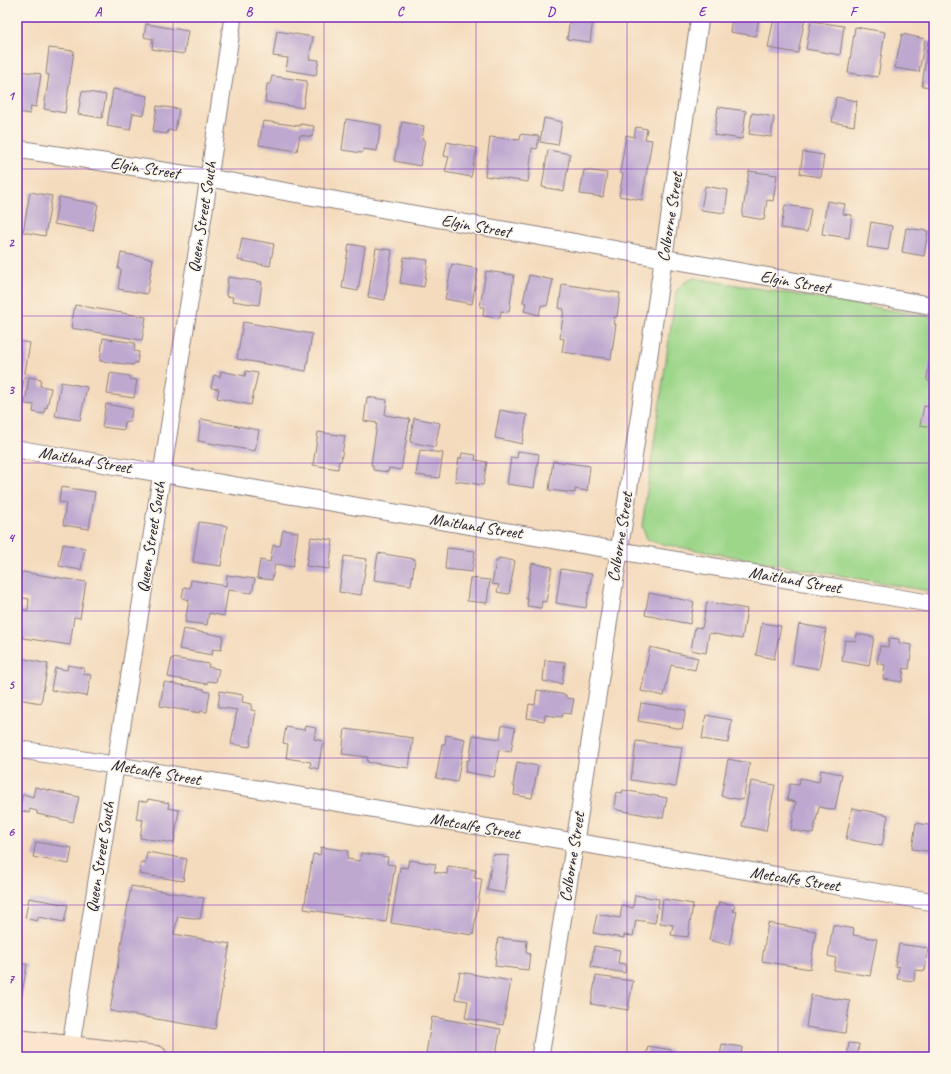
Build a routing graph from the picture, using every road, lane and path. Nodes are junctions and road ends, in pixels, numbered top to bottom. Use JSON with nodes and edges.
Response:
{"nodes":[{"id":1,"x":233,"y":17,"type":"edge"},
{"id":2,"x":700,"y":17,"type":"edge"},
{"id":3,"x":17,"y":149,"type":"edge"},
{"id":4,"x":209,"y":178,"type":"junction"},
{"id":5,"x":663,"y":259,"type":"junction"},
{"id":6,"x":934,"y":306,"type":"edge"},
{"id":7,"x":17,"y":449,"type":"edge"},
{"id":8,"x":161,"y":474,"type":"junction"},
{"id":9,"x":618,"y":550,"type":"junction"},
{"id":10,"x":934,"y":604,"type":"edge"},
{"id":11,"x":17,"y":749,"type":"edge"},
{"id":12,"x":115,"y":765,"type":"junction"},
{"id":13,"x":575,"y":842,"type":"junction"},
{"id":14,"x":934,"y":902,"type":"edge"},
{"id":15,"x":17,"y":1041,"type":"edge"},
{"id":16,"x":70,"y":1052,"type":"edge"},
{"id":17,"x":156,"y":1057,"type":"edge"},
{"id":18,"x":540,"y":1057,"type":"edge"}],
"edges":[{"from":1,"to":4,"type":"street","name":"Queen Street South"},
{"from":2,"to":5,"type":"street","name":"Colborne Street"},
{"from":3,"to":4,"type":"street","name":"Elgin Street"},
{"from":4,"to":5,"type":"street","name":"Elgin Street"},
{"from":4,"to":8,"type":"street","name":"Queen Street South"},
{"from":5,"to":6,"type":"street","name":"Elgin Street"},
{"from":5,"to":9,"type":"street","name":"Colborne Street"},
{"from":7,"to":8,"type":"street","name":"Maitland Street"},
{"from":8,"to":9,"type":"street","name":"Maitland Street"},
{"from":8,"to":12,"type":"street","name":"Queen Street South"},
{"from":9,"to":10,"type":"street","name":"Maitland Street"},
{"from":9,"to":13,"type":"street","name":"Colborne Street"},
{"from":11,"to":12,"type":"street","name":"Metcalfe Street"},
{"from":12,"to":13,"type":"street","name":"Metcalfe Street"},
{"from":12,"to":16,"type":"street","name":"Queen Street South"},
{"from":13,"to":14,"type":"street","name":"Metcalfe Street"},
{"from":13,"to":18,"type":"street","name":"Colborne Street"},
{"from":15,"to":16,"type":"street"},
{"from":16,"to":17,"type":"street"}]}
